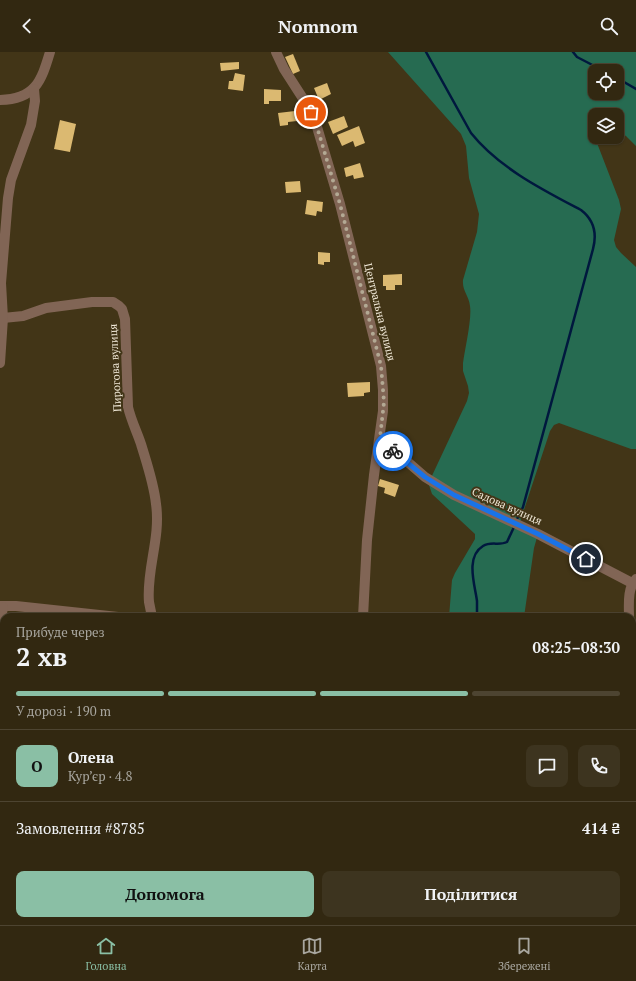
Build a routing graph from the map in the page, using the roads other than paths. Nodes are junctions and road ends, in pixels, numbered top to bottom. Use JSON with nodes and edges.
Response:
{"nodes":[{"id":1,"x":50,"y":52,"type":"edge"},
{"id":2,"x":276,"y":52,"type":"edge"},
{"id":3,"x":34,"y":89,"type":"junction"},
{"id":4,"x":0,"y":100,"type":"edge"},
{"id":5,"x":3,"y":318,"type":"junction"},
{"id":6,"x":0,"y":363,"type":"edge"},
{"id":7,"x":380,"y":438,"type":"junction"},
{"id":8,"x":634,"y":581,"type":"edge"},
{"id":9,"x":1,"y":606,"type":"edge"},
{"id":10,"x":81,"y":613,"type":"edge"},
{"id":11,"x":151,"y":613,"type":"edge"},
{"id":12,"x":363,"y":613,"type":"edge"},
{"id":13,"x":630,"y":613,"type":"edge"}],
"edges":[{"from":1,"to":3,"type":"street"},
{"from":2,"to":7,"type":"street","name":"Центральна вулиця"},
{"from":3,"to":4,"type":"street"},
{"from":3,"to":5,"type":"street"},
{"from":5,"to":6,"type":"street"},
{"from":5,"to":11,"type":"street","name":"Пирогова вулиця"},
{"from":7,"to":8,"type":"street","name":"Садова вулиця"},
{"from":7,"to":12,"type":"street","name":"Центральна вулиця"},
{"from":8,"to":13,"type":"street","name":"Садова вулиця"},
{"from":9,"to":10,"type":"street"}]}
